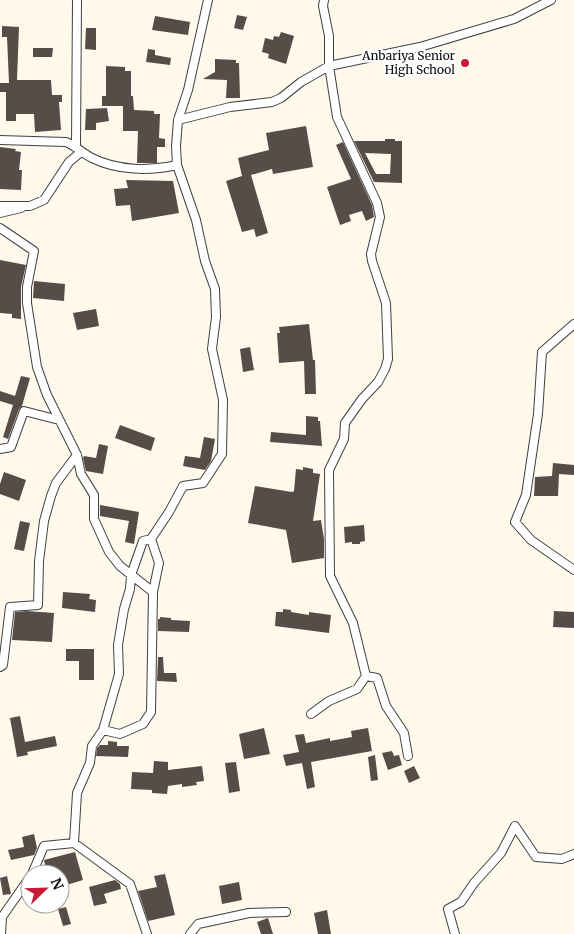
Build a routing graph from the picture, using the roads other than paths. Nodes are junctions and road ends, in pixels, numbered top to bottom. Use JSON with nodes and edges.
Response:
{"nodes":[{"id":1,"x":77,"y":0,"type":"edge"},
{"id":2,"x":208,"y":0,"type":"edge"},
{"id":3,"x":324,"y":0,"type":"edge"},
{"id":4,"x":551,"y":0,"type":"edge"},
{"id":5,"x":329,"y":66,"type":"junction"},
{"id":6,"x":178,"y":120,"type":"junction"},
{"id":7,"x":0,"y":140,"type":"edge"},
{"id":8,"x":78,"y":149,"type":"junction"},
{"id":9,"x":177,"y":165,"type":"junction"},
{"id":10,"x":0,"y":206,"type":"edge"},
{"id":11,"x":30,"y":206,"type":"junction"},
{"id":12,"x":0,"y":213,"type":"edge"},
{"id":13,"x":0,"y":228,"type":"edge"},
{"id":14,"x":574,"y":324,"type":"edge"},
{"id":15,"x":59,"y":420,"type":"junction"},
{"id":16,"x":0,"y":449,"type":"edge"},
{"id":17,"x":77,"y":455,"type":"junction"},
{"id":18,"x":151,"y":539,"type":"junction"},
{"id":19,"x":574,"y":570,"type":"edge"},
{"id":20,"x":131,"y":575,"type":"junction"},
{"id":21,"x":153,"y":592,"type":"junction"},
{"id":22,"x":0,"y":667,"type":"edge"},
{"id":23,"x":366,"y":676,"type":"junction"},
{"id":24,"x":311,"y":714,"type":"dead end"},
{"id":25,"x":103,"y":730,"type":"junction"},
{"id":26,"x":408,"y":756,"type":"dead end"},
{"id":27,"x":74,"y":843,"type":"junction"},
{"id":28,"x":574,"y":854,"type":"edge"},
{"id":29,"x":36,"y":864,"type":"edge"},
{"id":30,"x":20,"y":891,"type":"edge"},
{"id":31,"x":286,"y":912,"type":"dead end"},
{"id":32,"x":0,"y":934,"type":"edge"},
{"id":33,"x":147,"y":934,"type":"edge"},
{"id":34,"x":190,"y":934,"type":"edge"},
{"id":35,"x":455,"y":934,"type":"edge"}],
"edges":[{"from":1,"to":8,"type":"street"},
{"from":2,"to":6,"type":"street"},
{"from":3,"to":5,"type":"street"},
{"from":4,"to":5,"type":"street"},
{"from":5,"to":6,"type":"street"},
{"from":5,"to":23,"type":"street"},
{"from":6,"to":9,"type":"street"},
{"from":7,"to":8,"type":"street"},
{"from":8,"to":9,"type":"street"},
{"from":8,"to":11,"type":"street"},
{"from":9,"to":18,"type":"street"},
{"from":10,"to":11,"type":"street"},
{"from":11,"to":12,"type":"street"},
{"from":13,"to":15,"type":"street"},
{"from":14,"to":19,"type":"street"},
{"from":15,"to":16,"type":"street"},
{"from":15,"to":17,"type":"street"},
{"from":17,"to":20,"type":"street"},
{"from":17,"to":22,"type":"street"},
{"from":18,"to":20,"type":"street"},
{"from":18,"to":21,"type":"street"},
{"from":20,"to":21,"type":"street"},
{"from":20,"to":25,"type":"street"},
{"from":21,"to":25,"type":"street"},
{"from":23,"to":24,"type":"street"},
{"from":23,"to":26,"type":"street"},
{"from":25,"to":27,"type":"street"},
{"from":27,"to":29,"type":"street"},
{"from":27,"to":33,"type":"street"},
{"from":28,"to":35,"type":"street"},
{"from":30,"to":32,"type":"street"},
{"from":31,"to":34,"type":"street"}]}
